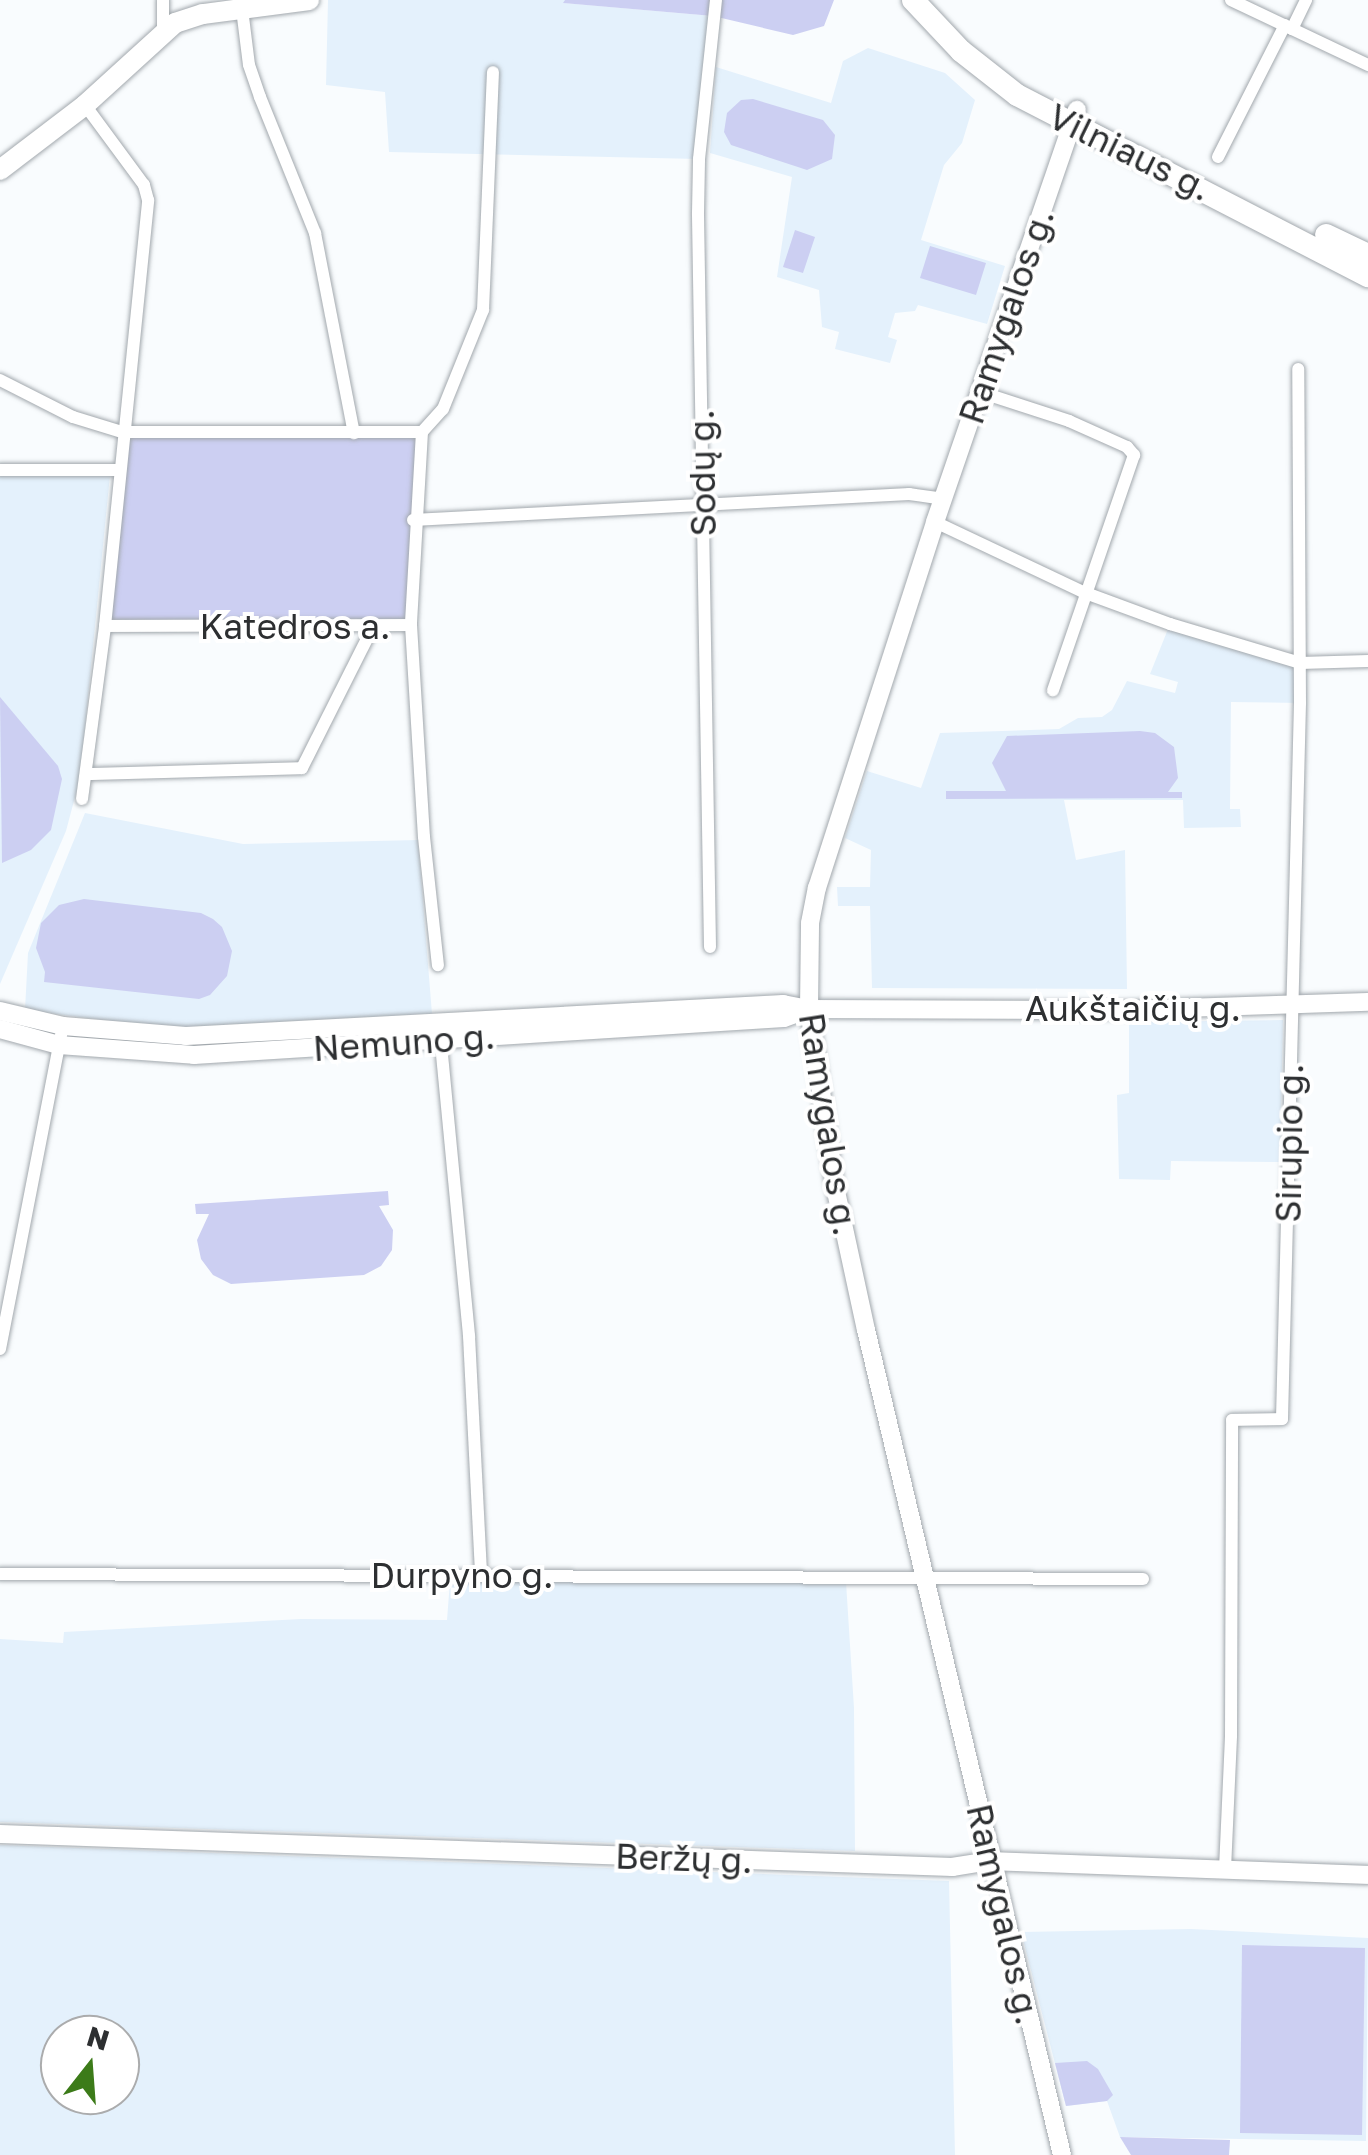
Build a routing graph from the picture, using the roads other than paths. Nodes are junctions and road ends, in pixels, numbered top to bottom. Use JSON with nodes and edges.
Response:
{"nodes":[{"id":1,"x":163,"y":0,"type":"edge"},
{"id":2,"x":309,"y":0,"type":"edge"},
{"id":3,"x":716,"y":0,"type":"edge"},
{"id":4,"x":913,"y":0,"type":"edge"},
{"id":5,"x":933,"y":0,"type":"edge"},
{"id":6,"x":1231,"y":0,"type":"edge"},
{"id":7,"x":1306,"y":0,"type":"edge"},
{"id":8,"x":242,"y":9,"type":"junction"},
{"id":9,"x":1288,"y":27,"type":"junction"},
{"id":10,"x":164,"y":32,"type":"junction"},
{"id":11,"x":1368,"y":65,"type":"edge"},
{"id":12,"x":493,"y":72,"type":"dead end"},
{"id":13,"x":86,"y":105,"type":"junction"},
{"id":14,"x":1074,"y":117,"type":"junction"},
{"id":15,"x":1218,"y":157,"type":"dead end"},
{"id":16,"x":0,"y":170,"type":"edge"},
{"id":17,"x":1368,"y":256,"type":"edge"},
{"id":18,"x":1368,"y":276,"type":"edge"},
{"id":19,"x":1298,"y":368,"type":"dead end"},
{"id":20,"x":0,"y":380,"type":"edge"},
{"id":21,"x":980,"y":392,"type":"junction"},
{"id":22,"x":122,"y":432,"type":"junction"},
{"id":23,"x":354,"y":432,"type":"junction"},
{"id":24,"x":422,"y":432,"type":"junction"},
{"id":25,"x":0,"y":470,"type":"edge"},
{"id":26,"x":119,"y":470,"type":"junction"},
{"id":27,"x":943,"y":499,"type":"junction"},
{"id":28,"x":702,"y":506,"type":"junction"},
{"id":29,"x":413,"y":520,"type":"junction"},
{"id":30,"x":935,"y":522,"type":"junction"},
{"id":31,"x":1083,"y":592,"type":"junction"},
{"id":32,"x":374,"y":625,"type":"junction"},
{"id":33,"x":410,"y":625,"type":"junction"},
{"id":34,"x":105,"y":626,"type":"junction"},
{"id":35,"x":1368,"y":661,"type":"edge"},
{"id":36,"x":1300,"y":663,"type":"junction"},
{"id":37,"x":1053,"y":690,"type":"dead end"},
{"id":38,"x":88,"y":774,"type":"junction"},
{"id":39,"x":82,"y":799,"type":"dead end"},
{"id":40,"x":710,"y":947,"type":"dead end"},
{"id":41,"x":438,"y":964,"type":"dead end"},
{"id":42,"x":1368,"y":1002,"type":"edge"},
{"id":43,"x":1292,"y":1006,"type":"junction"},
{"id":44,"x":897,"y":1008,"type":"joint"},
{"id":45,"x":809,"y":1009,"type":"junction"},
{"id":46,"x":0,"y":1011,"type":"edge"},
{"id":47,"x":0,"y":1029,"type":"edge"},
{"id":48,"x":440,"y":1031,"type":"junction"},
{"id":49,"x":61,"y":1036,"type":"junction"},
{"id":50,"x":0,"y":1349,"type":"edge"},
{"id":51,"x":0,"y":1574,"type":"edge"},
{"id":52,"x":482,"y":1576,"type":"junction"},
{"id":53,"x":924,"y":1577,"type":"junction"},
{"id":54,"x":1143,"y":1579,"type":"dead end"},
{"id":55,"x":0,"y":1834,"type":"edge"},
{"id":56,"x":991,"y":1861,"type":"junction"},
{"id":57,"x":1225,"y":1870,"type":"junction"},
{"id":58,"x":1368,"y":1876,"type":"edge"},
{"id":59,"x":1062,"y":2155,"type":"edge"}],
"edges":[{"from":1,"to":10,"type":"street"},
{"from":2,"to":8,"type":"main road"},
{"from":3,"to":28,"type":"street","name":"Sodų g."},
{"from":4,"to":14,"type":"highway","name":"Vilniaus g."},
{"from":5,"to":14,"type":"highway","name":"Vilniaus g."},
{"from":6,"to":9,"type":"street"},
{"from":7,"to":9,"type":"street"},
{"from":8,"to":10,"type":"main road"},
{"from":8,"to":23,"type":"street"},
{"from":9,"to":11,"type":"street"},
{"from":9,"to":15,"type":"street"},
{"from":10,"to":13,"type":"main road"},
{"from":12,"to":24,"type":"street"},
{"from":13,"to":16,"type":"main road"},
{"from":13,"to":22,"type":"street"},
{"from":14,"to":17,"type":"highway","name":"Vilniaus g."},
{"from":14,"to":18,"type":"highway","name":"Vilniaus g."},
{"from":14,"to":21,"type":"main road","name":"Ramygalos g."},
{"from":19,"to":36,"type":"street","name":"Sirupio g."},
{"from":20,"to":22,"type":"street"},
{"from":21,"to":27,"type":"main road","name":"Ramygalos g."},
{"from":21,"to":31,"type":"street"},
{"from":22,"to":23,"type":"street"},
{"from":22,"to":26,"type":"street"},
{"from":23,"to":24,"type":"street"},
{"from":24,"to":29,"type":"street","name":"Katedros a."},
{"from":25,"to":26,"type":"street"},
{"from":26,"to":34,"type":"street"},
{"from":27,"to":28,"type":"street"},
{"from":27,"to":30,"type":"main road","name":"Ramygalos g."},
{"from":28,"to":29,"type":"street"},
{"from":28,"to":40,"type":"street","name":"Sodų g."},
{"from":29,"to":33,"type":"street","name":"Katedros a."},
{"from":30,"to":31,"type":"street"},
{"from":30,"to":45,"type":"main road","name":"Ramygalos g."},
{"from":31,"to":36,"type":"street"},
{"from":31,"to":37,"type":"street"},
{"from":32,"to":33,"type":"street","name":"Katedros a."},
{"from":32,"to":34,"type":"street","name":"Katedros a."},
{"from":32,"to":38,"type":"street"},
{"from":33,"to":41,"type":"street"},
{"from":34,"to":38,"type":"street"},
{"from":35,"to":36,"type":"street"},
{"from":36,"to":43,"type":"street","name":"Sirupio g."},
{"from":38,"to":39,"type":"street"},
{"from":42,"to":43,"type":"main road","name":"Aukštaičių g."},
{"from":43,"to":44,"type":"main road","name":"Aukštaičių g."},
{"from":43,"to":57,"type":"street","name":"Sirupio g."},
{"from":44,"to":45,"type":"main road","name":"Nemuno g."},
{"from":45,"to":48,"type":"main road","name":"Nemuno g."},
{"from":45,"to":53,"type":"main road","name":"Ramygalos g."},
{"from":46,"to":49,"type":"main road","name":"Nemuno g."},
{"from":47,"to":49,"type":"main road","name":"Nemuno g."},
{"from":48,"to":49,"type":"main road","name":"Nemuno g."},
{"from":48,"to":52,"type":"street"},
{"from":49,"to":50,"type":"street"},
{"from":51,"to":52,"type":"street","name":"Durpyno g."},
{"from":52,"to":53,"type":"street","name":"Durpyno g."},
{"from":53,"to":54,"type":"street","name":"Durpyno g."},
{"from":53,"to":56,"type":"main road","name":"Ramygalos g."},
{"from":55,"to":56,"type":"main road","name":"Beržų g."},
{"from":56,"to":57,"type":"main road","name":"Beržų g."},
{"from":56,"to":59,"type":"main road","name":"Ramygalos g."},
{"from":57,"to":58,"type":"main road","name":"Beržų g."}]}
